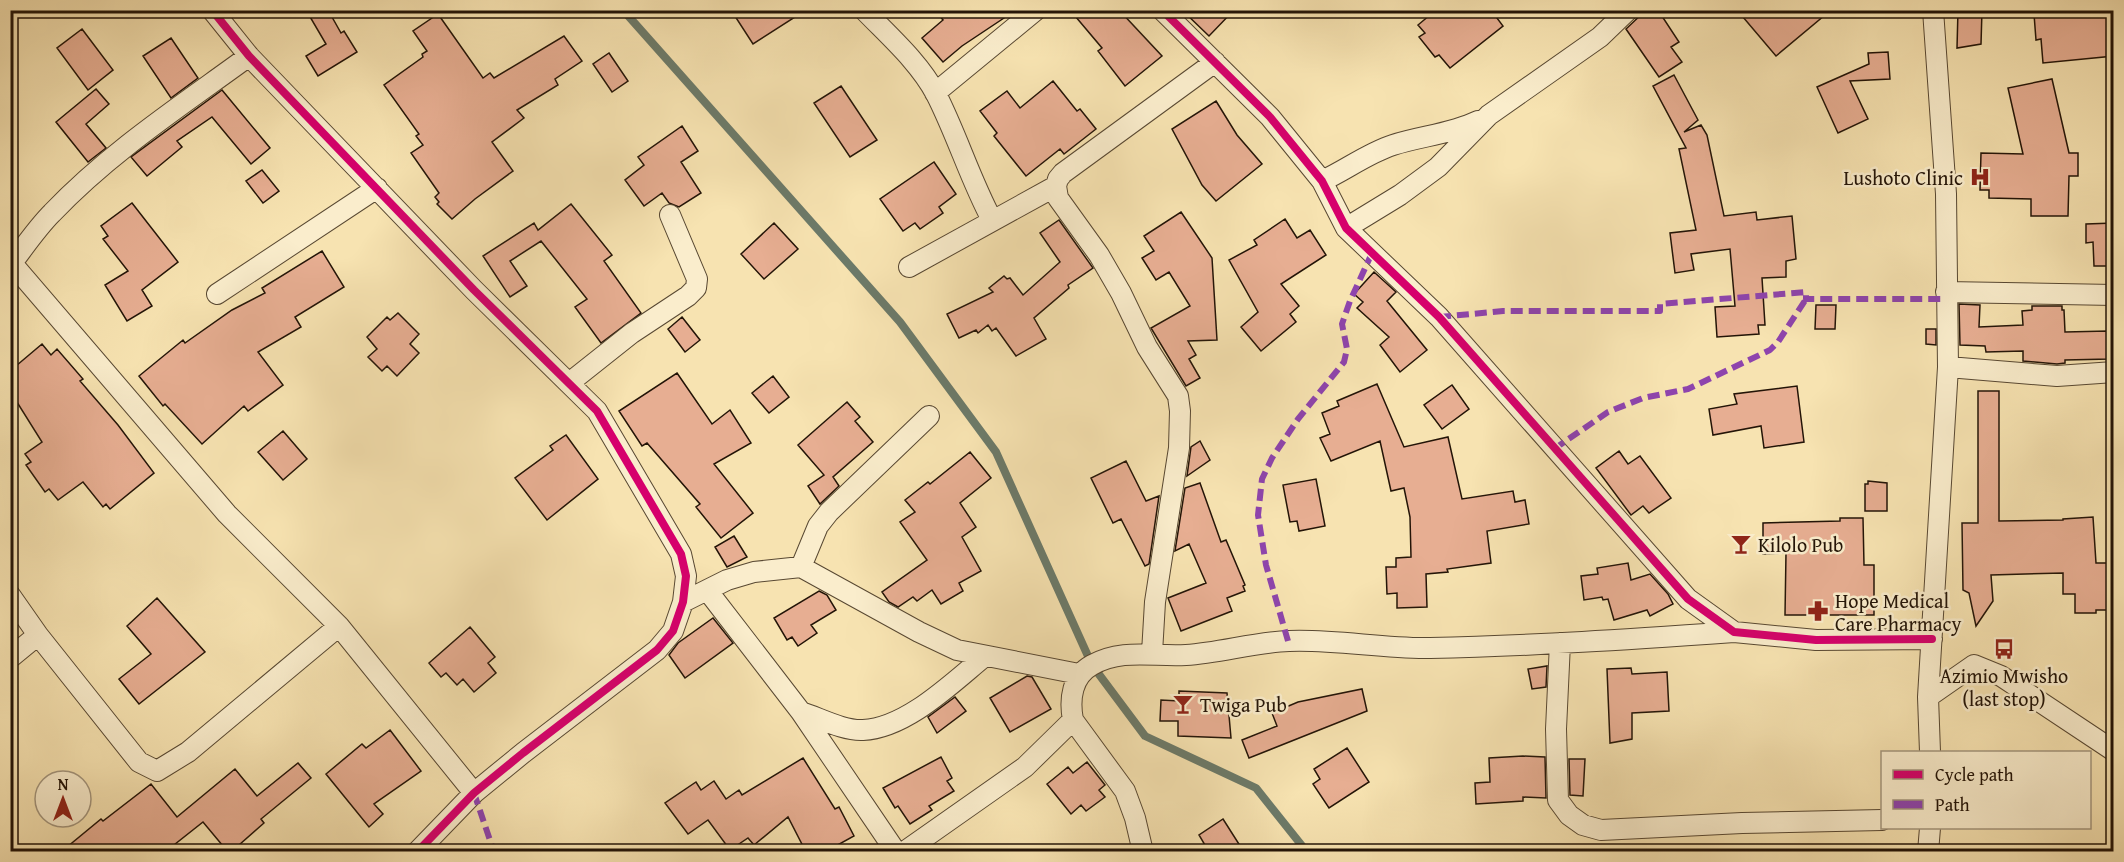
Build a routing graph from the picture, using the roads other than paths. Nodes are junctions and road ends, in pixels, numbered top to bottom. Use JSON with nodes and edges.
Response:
{"nodes":[{"id":1,"x":212,"y":10,"type":"edge"},
{"id":2,"x":864,"y":10,"type":"edge"},
{"id":3,"x":1035,"y":10,"type":"edge"},
{"id":4,"x":1162,"y":10,"type":"edge"},
{"id":5,"x":1628,"y":10,"type":"edge"},
{"id":6,"x":1934,"y":10,"type":"edge"},
{"id":7,"x":249,"y":56,"type":"junction"},
{"id":8,"x":1215,"y":62,"type":"junction"},
{"id":9,"x":935,"y":93,"type":"junction"},
{"id":10,"x":1489,"y":115,"type":"junction"},
{"id":11,"x":1322,"y":182,"type":"junction"},
{"id":12,"x":1056,"y":186,"type":"junction"},
{"id":13,"x":377,"y":188,"type":"junction"},
{"id":14,"x":670,"y":215,"type":"dead end"},
{"id":15,"x":992,"y":220,"type":"junction"},
{"id":16,"x":1346,"y":228,"type":"junction"},
{"id":17,"x":11,"y":262,"type":"edge"},
{"id":18,"x":909,"y":267,"type":"dead end"},
{"id":19,"x":1946,"y":292,"type":"junction"},
{"id":20,"x":217,"y":294,"type":"dead end"},
{"id":21,"x":2114,"y":295,"type":"edge"},
{"id":22,"x":1948,"y":367,"type":"junction"},
{"id":23,"x":2114,"y":372,"type":"edge"},
{"id":24,"x":568,"y":383,"type":"junction"},
{"id":25,"x":929,"y":416,"type":"dead end"},
{"id":26,"x":801,"y":567,"type":"junction"},
{"id":27,"x":707,"y":590,"type":"junction"},
{"id":28,"x":10,"y":595,"type":"edge"},
{"id":29,"x":683,"y":602,"type":"junction"},
{"id":30,"x":339,"y":626,"type":"junction"},
{"id":31,"x":1734,"y":632,"type":"junction"},
{"id":32,"x":38,"y":635,"type":"junction"},
{"id":33,"x":1932,"y":639,"type":"junction"},
{"id":34,"x":1560,"y":643,"type":"junction"},
{"id":35,"x":1152,"y":653,"type":"junction"},
{"id":36,"x":985,"y":656,"type":"junction"},
{"id":37,"x":10,"y":658,"type":"edge"},
{"id":38,"x":1079,"y":674,"type":"junction"},
{"id":39,"x":1928,"y":698,"type":"junction"},
{"id":40,"x":801,"y":712,"type":"junction"},
{"id":41,"x":1073,"y":720,"type":"junction"},
{"id":42,"x":1930,"y":751,"type":"edge"},
{"id":43,"x":2114,"y":751,"type":"edge"},
{"id":44,"x":474,"y":793,"type":"junction"},
{"id":45,"x":1881,"y":820,"type":"edge"},
{"id":46,"x":1930,"y":829,"type":"edge"},
{"id":47,"x":417,"y":852,"type":"edge"},
{"id":48,"x":896,"y":852,"type":"edge"},
{"id":49,"x":904,"y":852,"type":"edge"},
{"id":50,"x":1143,"y":852,"type":"edge"},
{"id":51,"x":1928,"y":852,"type":"edge"}],
"edges":[{"from":1,"to":7,"type":"street"},
{"from":2,"to":9,"type":"street"},
{"from":3,"to":9,"type":"street"},
{"from":4,"to":8,"type":"street"},
{"from":5,"to":10,"type":"street"},
{"from":6,"to":19,"type":"street"},
{"from":7,"to":13,"type":"street"},
{"from":7,"to":17,"type":"street"},
{"from":8,"to":11,"type":"street"},
{"from":8,"to":12,"type":"street"},
{"from":9,"to":15,"type":"street"},
{"from":10,"to":11,"type":"street"},
{"from":10,"to":16,"type":"street"},
{"from":11,"to":16,"type":"street"},
{"from":12,"to":15,"type":"street"},
{"from":12,"to":35,"type":"street"},
{"from":13,"to":20,"type":"street"},
{"from":13,"to":24,"type":"street"},
{"from":14,"to":24,"type":"street"},
{"from":15,"to":18,"type":"street"},
{"from":16,"to":31,"type":"street"},
{"from":17,"to":30,"type":"street"},
{"from":19,"to":21,"type":"street"},
{"from":19,"to":22,"type":"street"},
{"from":22,"to":23,"type":"street"},
{"from":22,"to":33,"type":"street"},
{"from":24,"to":29,"type":"street"},
{"from":25,"to":26,"type":"street"},
{"from":26,"to":27,"type":"street"},
{"from":26,"to":36,"type":"street"},
{"from":27,"to":29,"type":"street"},
{"from":27,"to":40,"type":"street"},
{"from":28,"to":32,"type":"street"},
{"from":29,"to":44,"type":"street"},
{"from":30,"to":32,"type":"street"},
{"from":30,"to":44,"type":"street"},
{"from":31,"to":33,"type":"street"},
{"from":31,"to":34,"type":"street"},
{"from":32,"to":37,"type":"street"},
{"from":33,"to":39,"type":"street"},
{"from":34,"to":35,"type":"street"},
{"from":34,"to":45,"type":"street"},
{"from":35,"to":38,"type":"street"},
{"from":36,"to":38,"type":"street"},
{"from":36,"to":40,"type":"street"},
{"from":38,"to":41,"type":"street"},
{"from":39,"to":42,"type":"street"},
{"from":39,"to":43,"type":"street"},
{"from":40,"to":48,"type":"street"},
{"from":41,"to":49,"type":"street"},
{"from":41,"to":50,"type":"street"},
{"from":44,"to":47,"type":"street"},
{"from":46,"to":51,"type":"street"}]}
